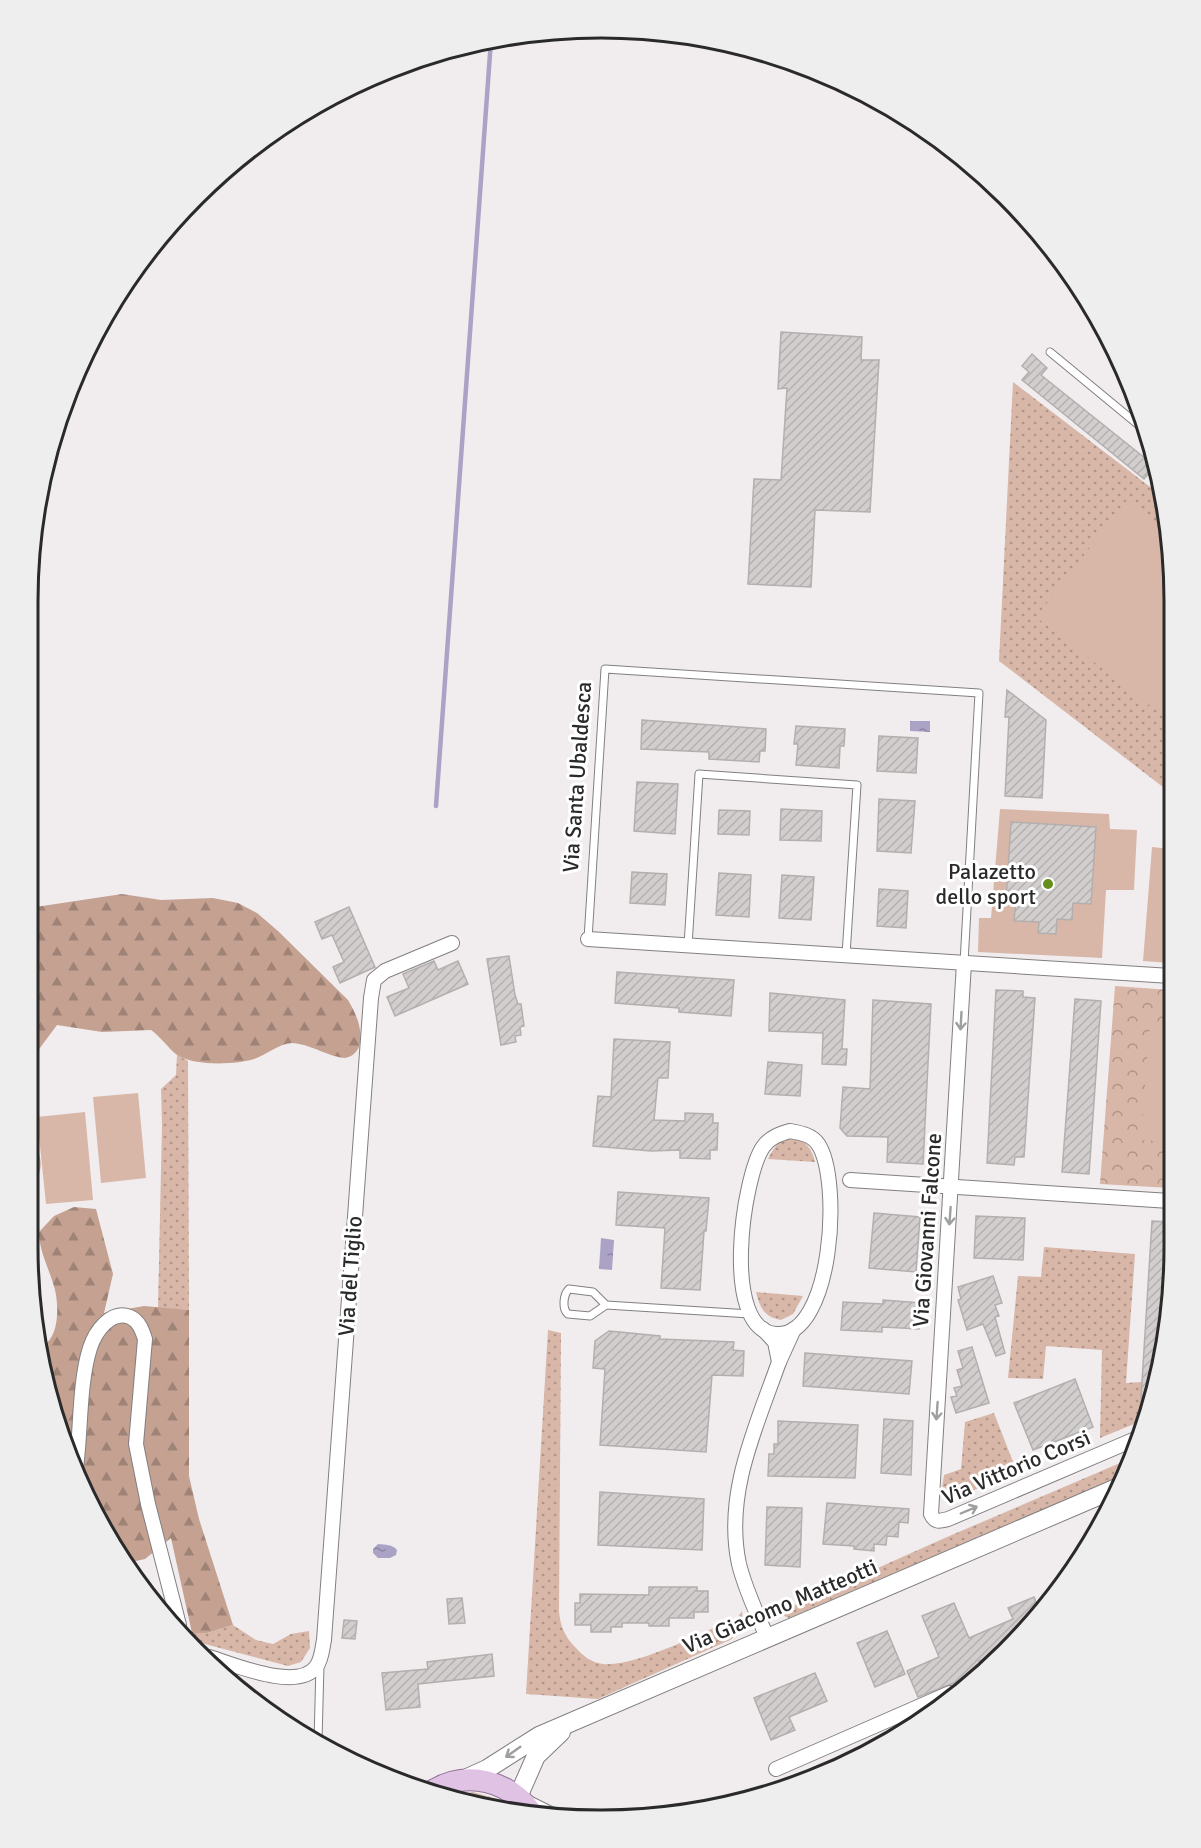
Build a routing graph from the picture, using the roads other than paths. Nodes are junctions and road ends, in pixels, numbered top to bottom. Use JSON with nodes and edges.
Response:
{"nodes":[{"id":1,"x":1050,"y":352,"type":"dead end"},
{"id":2,"x":1134,"y":422,"type":"edge"},
{"id":3,"x":588,"y":939,"type":"joint"},
{"id":4,"x":452,"y":943,"type":"dead end"},
{"id":5,"x":688,"y":945,"type":"junction"},
{"id":6,"x":846,"y":955,"type":"junction"},
{"id":7,"x":964,"y":963,"type":"junction"},
{"id":8,"x":1164,"y":976,"type":"edge"},
{"id":9,"x":826,"y":1164,"type":"junction"},
{"id":10,"x":850,"y":1180,"type":"junction"},
{"id":11,"x":951,"y":1188,"type":"junction"},
{"id":12,"x":1164,"y":1202,"type":"edge"},
{"id":13,"x":830,"y":1205,"type":"junction"},
{"id":14,"x":606,"y":1305,"type":"junction"},
{"id":15,"x":750,"y":1314,"type":"junction"},
{"id":16,"x":762,"y":1328,"type":"junction"},
{"id":17,"x":795,"y":1329,"type":"junction"},
{"id":18,"x":779,"y":1362,"type":"junction"},
{"id":19,"x":1129,"y":1442,"type":"edge"},
{"id":20,"x":77,"y":1455,"type":"edge"},
{"id":21,"x":1107,"y":1492,"type":"edge"},
{"id":22,"x":931,"y":1500,"type":"joint"},
{"id":23,"x":176,"y":1618,"type":"edge"},
{"id":24,"x":767,"y":1637,"type":"junction"},
{"id":25,"x":320,"y":1659,"type":"junction"},
{"id":26,"x":217,"y":1660,"type":"edge"},
{"id":27,"x":936,"y":1699,"type":"edge"},
{"id":28,"x":584,"y":1717,"type":"junction"},
{"id":29,"x":318,"y":1734,"type":"edge"},
{"id":30,"x":776,"y":1769,"type":"dead end"},
{"id":31,"x":445,"y":1785,"type":"edge"},
{"id":32,"x":525,"y":1804,"type":"edge"}],
"edges":[{"from":1,"to":2,"type":"lane"},
{"from":3,"to":5,"type":"street","name":"Via Santa Ubaldesca"},
{"from":3,"to":7,"type":"lane","name":"Via Santa Ubaldesca"},
{"from":4,"to":25,"type":"street","name":"Via del Tiglio"},
{"from":5,"to":6,"type":"street","name":"Via Santa Ubaldesca"},
{"from":5,"to":6,"type":"lane"},
{"from":6,"to":7,"type":"street","name":"Via Santa Ubaldesca"},
{"from":7,"to":8,"type":"street","name":"Via Santa Ubaldesca"},
{"from":7,"to":11,"type":"street","name":"Via Giovanni Falcone","one_way":true},
{"from":9,"to":10,"type":"street"},
{"from":9,"to":13,"type":"street"},
{"from":9,"to":15,"type":"street"},
{"from":10,"to":11,"type":"street"},
{"from":10,"to":13,"type":"street"},
{"from":11,"to":12,"type":"street"},
{"from":11,"to":22,"type":"street","name":"Via Giovanni Falcone","one_way":true},
{"from":13,"to":17,"type":"street"},
{"from":14,"to":14,"type":"lane"},
{"from":14,"to":15,"type":"lane"},
{"from":15,"to":16,"type":"street"},
{"from":16,"to":17,"type":"street"},
{"from":16,"to":18,"type":"street"},
{"from":17,"to":18,"type":"street"},
{"from":18,"to":24,"type":"street"},
{"from":22,"to":19,"type":"street","name":"Via Vittorio Corsi","one_way":true},
{"from":20,"to":23,"type":"street"},
{"from":21,"to":24,"type":"main road","name":"Via Giacomo Matteotti"},
{"from":24,"to":28,"type":"main road","name":"Via Giacomo Matteotti"},
{"from":25,"to":26,"type":"street"},
{"from":25,"to":29,"type":"lane"},
{"from":27,"to":30,"type":"street"},
{"from":28,"to":31,"type":"main road","name":"Via Giacomo Matteotti","one_way":true},
{"from":28,"to":32,"type":"main road"},
{"from":31,"to":32,"type":"main road"}]}
